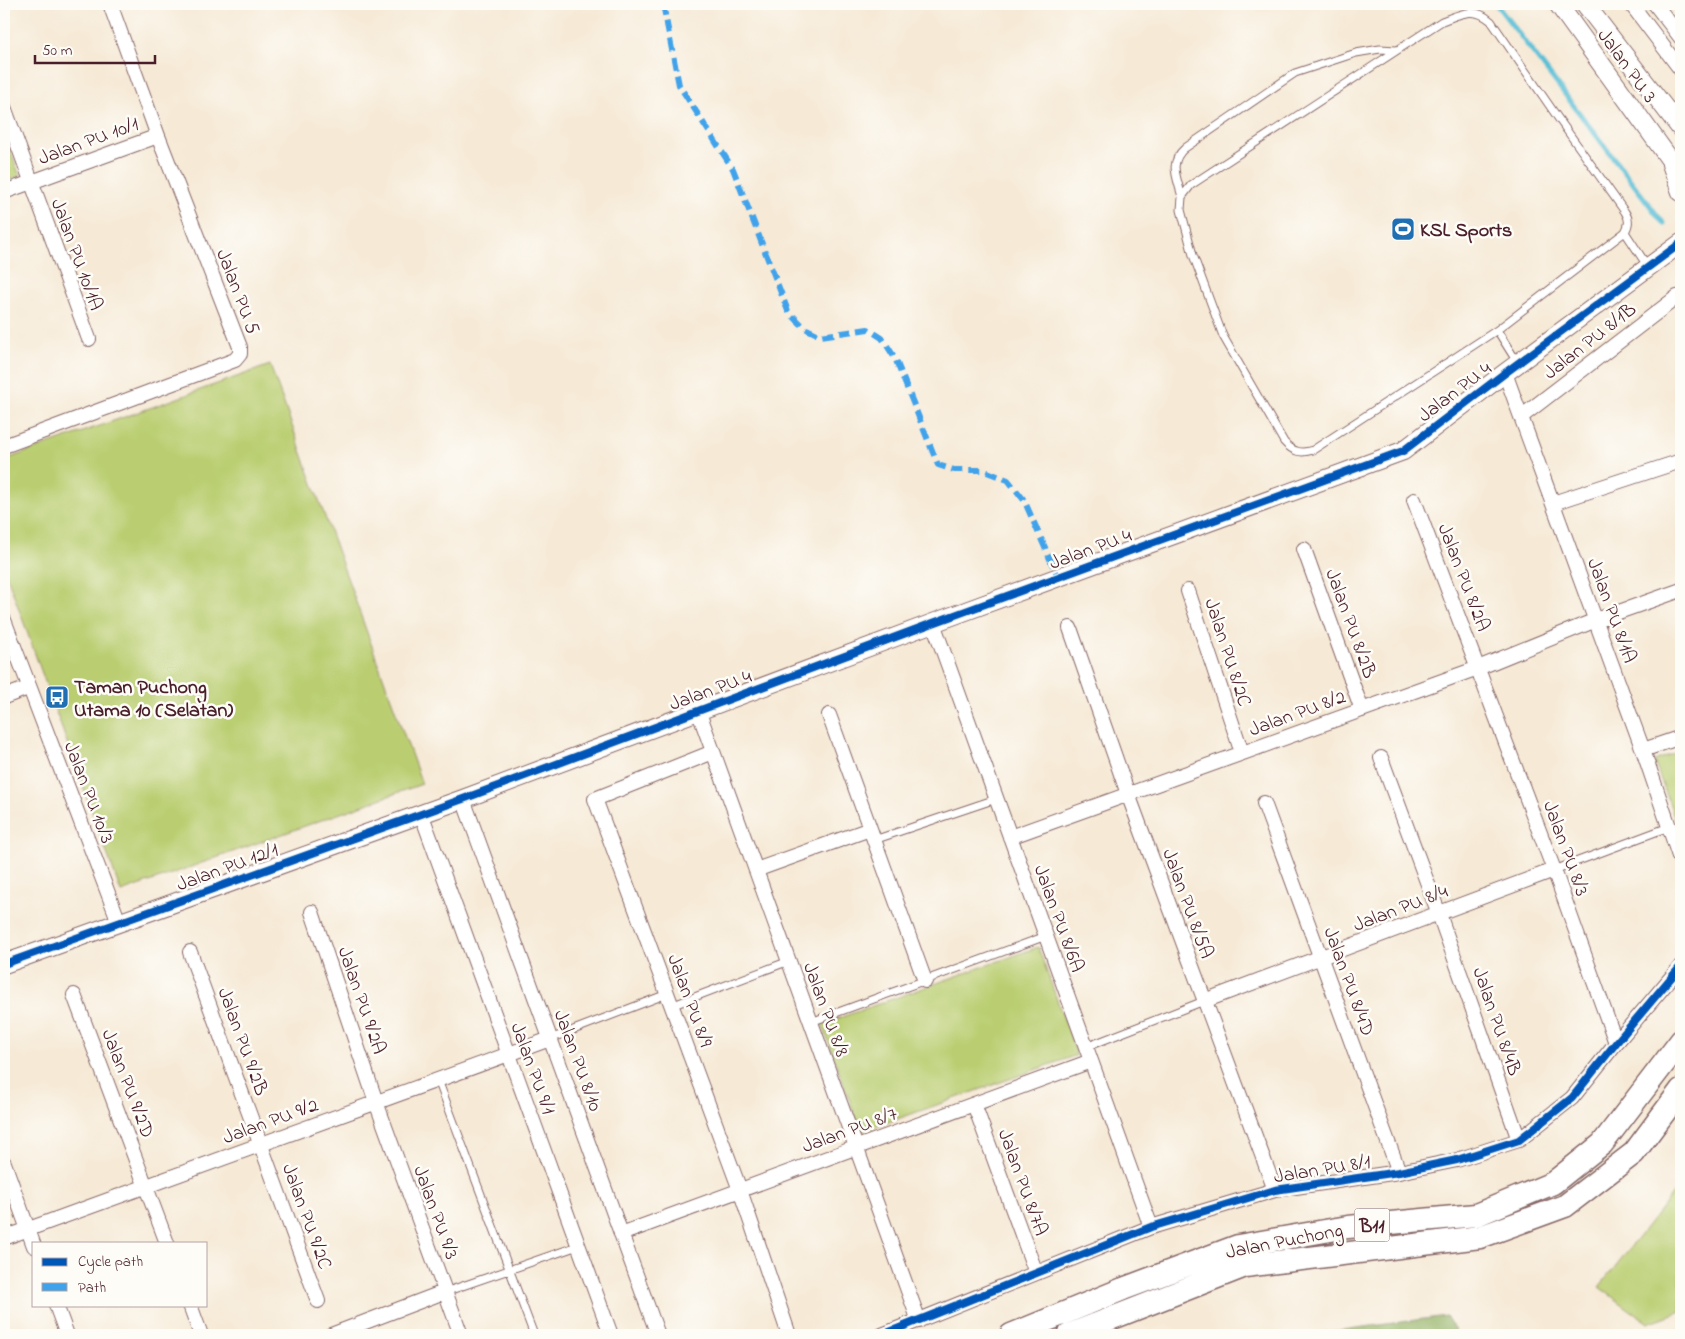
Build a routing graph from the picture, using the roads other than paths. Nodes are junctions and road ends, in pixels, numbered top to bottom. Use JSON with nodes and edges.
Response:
{"nodes":[{"id":1,"x":110,"y":4,"type":"edge"},
{"id":2,"x":1558,"y":4,"type":"edge"},
{"id":3,"x":1585,"y":4,"type":"edge"},
{"id":4,"x":1631,"y":4,"type":"edge"},
{"id":5,"x":1655,"y":4,"type":"edge"},
{"id":6,"x":1681,"y":38,"type":"edge"},
{"id":7,"x":1396,"y":50,"type":"junction"},
{"id":8,"x":1681,"y":70,"type":"edge"},
{"id":9,"x":4,"y":107,"type":"edge"},
{"id":10,"x":1681,"y":129,"type":"edge"},
{"id":11,"x":158,"y":136,"type":"junction"},
{"id":12,"x":1670,"y":159,"type":"junction"},
{"id":13,"x":1681,"y":175,"type":"edge"},
{"id":14,"x":31,"y":182,"type":"junction"},
{"id":15,"x":4,"y":192,"type":"edge"},
{"id":16,"x":1681,"y":192,"type":"edge"},
{"id":17,"x":1182,"y":197,"type":"junction"},
{"id":18,"x":1681,"y":231,"type":"edge"},
{"id":19,"x":1625,"y":232,"type":"junction"},
{"id":20,"x":1681,"y":243,"type":"edge"},
{"id":21,"x":1681,"y":255,"type":"edge"},
{"id":22,"x":1652,"y":265,"type":"junction"},
{"id":23,"x":1681,"y":296,"type":"edge"},
{"id":24,"x":1497,"y":330,"type":"junction"},
{"id":25,"x":89,"y":339,"type":"dead end"},
{"id":26,"x":1511,"y":368,"type":"junction"},
{"id":27,"x":1521,"y":417,"type":"junction"},
{"id":28,"x":4,"y":446,"type":"edge"},
{"id":29,"x":1681,"y":461,"type":"edge"},
{"id":30,"x":1414,"y":500,"type":"dead end"},
{"id":31,"x":1553,"y":503,"type":"junction"},
{"id":32,"x":1304,"y":549,"type":"dead end"},
{"id":33,"x":1681,"y":590,"type":"edge"},
{"id":34,"x":1188,"y":591,"type":"dead end"},
{"id":35,"x":4,"y":620,"type":"edge"},
{"id":36,"x":1596,"y":620,"type":"junction"},
{"id":37,"x":933,"y":623,"type":"junction"},
{"id":38,"x":1070,"y":628,"type":"dead end"},
{"id":39,"x":1478,"y":668,"type":"junction"},
{"id":40,"x":28,"y":688,"type":"junction"},
{"id":41,"x":4,"y":697,"type":"edge"},
{"id":42,"x":698,"y":710,"type":"junction"},
{"id":43,"x":1362,"y":710,"type":"junction"},
{"id":44,"x":829,"y":715,"type":"dead end"},
{"id":45,"x":1681,"y":737,"type":"edge"},
{"id":46,"x":1643,"y":750,"type":"junction"},
{"id":47,"x":713,"y":752,"type":"junction"},
{"id":48,"x":1242,"y":753,"type":"junction"},
{"id":49,"x":1381,"y":758,"type":"dead end"},
{"id":50,"x":1128,"y":794,"type":"junction"},
{"id":51,"x":463,"y":799,"type":"junction"},
{"id":52,"x":996,"y":799,"type":"junction"},
{"id":53,"x":1264,"y":803,"type":"dead end"},
{"id":54,"x":420,"y":813,"type":"junction"},
{"id":55,"x":1670,"y":827,"type":"junction"},
{"id":56,"x":872,"y":834,"type":"junction"},
{"id":57,"x":1010,"y":837,"type":"junction"},
{"id":58,"x":1681,"y":862,"type":"edge"},
{"id":59,"x":756,"y":870,"type":"junction"},
{"id":60,"x":1554,"y":870,"type":"junction"},
{"id":61,"x":312,"y":912,"type":"dead end"},
{"id":62,"x":1439,"y":914,"type":"junction"},
{"id":63,"x":119,"y":922,"type":"junction"},
{"id":64,"x":1046,"y":936,"type":"junction"},
{"id":65,"x":190,"y":952,"type":"dead end"},
{"id":66,"x":1320,"y":959,"type":"junction"},
{"id":67,"x":789,"y":961,"type":"junction"},
{"id":68,"x":4,"y":964,"type":"edge"},
{"id":69,"x":1681,"y":966,"type":"edge"},
{"id":70,"x":924,"y":981,"type":"junction"},
{"id":71,"x":74,"y":995,"type":"dead end"},
{"id":72,"x":669,"y":1000,"type":"junction"},
{"id":73,"x":1204,"y":1001,"type":"junction"},
{"id":74,"x":811,"y":1022,"type":"junction"},
{"id":75,"x":550,"y":1039,"type":"junction"},
{"id":76,"x":1681,"y":1041,"type":"edge"},
{"id":77,"x":1616,"y":1043,"type":"junction"},
{"id":78,"x":1086,"y":1047,"type":"junction"},
{"id":79,"x":508,"y":1054,"type":"junction"},
{"id":80,"x":1091,"y":1061,"type":"junction"},
{"id":81,"x":438,"y":1080,"type":"junction"},
{"id":82,"x":1681,"y":1090,"type":"edge"},
{"id":83,"x":1681,"y":1098,"type":"edge"},
{"id":84,"x":376,"y":1102,"type":"junction"},
{"id":85,"x":974,"y":1104,"type":"junction"},
{"id":86,"x":1658,"y":1121,"type":"junction"},
{"id":87,"x":1518,"y":1140,"type":"junction"},
{"id":88,"x":261,"y":1144,"type":"junction"},
{"id":89,"x":856,"y":1148,"type":"junction"},
{"id":90,"x":4,"y":1163,"type":"edge"},
{"id":91,"x":1399,"y":1172,"type":"junction"},
{"id":92,"x":146,"y":1186,"type":"junction"},
{"id":93,"x":740,"y":1190,"type":"junction"},
{"id":94,"x":1275,"y":1190,"type":"junction"},
{"id":95,"x":1151,"y":1227,"type":"junction"},
{"id":96,"x":28,"y":1229,"type":"junction"},
{"id":97,"x":621,"y":1234,"type":"junction"},
{"id":98,"x":4,"y":1238,"type":"edge"},
{"id":99,"x":33,"y":1242,"type":"edge"},
{"id":100,"x":167,"y":1242,"type":"edge"},
{"id":101,"x":578,"y":1246,"type":"junction"},
{"id":102,"x":509,"y":1270,"type":"junction"},
{"id":103,"x":1036,"y":1273,"type":"junction"},
{"id":104,"x":444,"y":1292,"type":"junction"},
{"id":105,"x":318,"y":1301,"type":"dead end"},
{"id":106,"x":56,"y":1306,"type":"edge"},
{"id":107,"x":190,"y":1306,"type":"edge"},
{"id":108,"x":919,"y":1320,"type":"junction"},
{"id":109,"x":67,"y":1335,"type":"edge"},
{"id":110,"x":201,"y":1335,"type":"edge"},
{"id":111,"x":331,"y":1335,"type":"edge"},
{"id":112,"x":461,"y":1335,"type":"edge"},
{"id":113,"x":534,"y":1335,"type":"edge"},
{"id":114,"x":611,"y":1335,"type":"edge"},
{"id":115,"x":658,"y":1335,"type":"edge"},
{"id":116,"x":789,"y":1335,"type":"edge"},
{"id":117,"x":882,"y":1335,"type":"edge"},
{"id":118,"x":1010,"y":1335,"type":"edge"},
{"id":119,"x":1068,"y":1335,"type":"edge"}],
"edges":[{"from":1,"to":11,"type":"street","name":"Jalan PU 5"},
{"from":2,"to":12,"type":"street","name":"Jalan PU 3"},
{"from":3,"to":10,"type":"street","name":"Jalan PU 3"},
{"from":4,"to":8,"type":"street"},
{"from":5,"to":6,"type":"street"},
{"from":7,"to":17,"type":"lane"},
{"from":7,"to":17,"type":"lane"},
{"from":7,"to":19,"type":"lane"},
{"from":9,"to":14,"type":"street","name":"Jalan PU 10/1A"},
{"from":11,"to":14,"type":"street","name":"Jalan PU 10/1"},
{"from":11,"to":28,"type":"street","name":"Jalan PU 5"},
{"from":12,"to":13,"type":"street","name":"Jalan PU 3"},
{"from":12,"to":16,"type":"street"},
{"from":14,"to":15,"type":"street","name":"Jalan PU 10/1"},
{"from":14,"to":25,"type":"street","name":"Jalan PU 10/1A"},
{"from":17,"to":24,"type":"lane"},
{"from":18,"to":22,"type":"street"},
{"from":19,"to":22,"type":"lane"},
{"from":19,"to":24,"type":"lane"},
{"from":20,"to":22,"type":"street","name":"Jalan PU 4"},
{"from":21,"to":22,"type":"street"},
{"from":22,"to":26,"type":"street","name":"Jalan PU 4"},
{"from":23,"to":27,"type":"street","name":"Jalan PU 8/1B"},
{"from":24,"to":26,"type":"lane"},
{"from":26,"to":27,"type":"street","name":"Jalan PU 8/1A"},
{"from":26,"to":37,"type":"street","name":"Jalan PU 4"},
{"from":27,"to":31,"type":"street","name":"Jalan PU 8/1A"},
{"from":29,"to":31,"type":"street"},
{"from":30,"to":39,"type":"street","name":"Jalan PU 8/2A"},
{"from":31,"to":36,"type":"street","name":"Jalan PU 8/1A"},
{"from":32,"to":43,"type":"street","name":"Jalan PU 8/2B"},
{"from":33,"to":36,"type":"street","name":"Jalan PU 8/2"},
{"from":34,"to":48,"type":"street","name":"Jalan PU 8/2C"},
{"from":35,"to":40,"type":"street","name":"Jalan PU 10/3"},
{"from":36,"to":39,"type":"street","name":"Jalan PU 8/2"},
{"from":36,"to":46,"type":"street","name":"Jalan PU 8/1A"},
{"from":37,"to":42,"type":"street","name":"Jalan PU 4"},
{"from":37,"to":52,"type":"street","name":"Jalan PU 8/6A"},
{"from":38,"to":50,"type":"street","name":"Jalan PU 8/5A"},
{"from":39,"to":43,"type":"street","name":"Jalan PU 8/2"},
{"from":39,"to":60,"type":"street","name":"Jalan PU 8/3"},
{"from":40,"to":41,"type":"street"},
{"from":40,"to":63,"type":"street","name":"Jalan PU 10/3"},
{"from":42,"to":47,"type":"street","name":"Jalan PU 8/8"},
{"from":42,"to":51,"type":"street","name":"Jalan PU 4"},
{"from":43,"to":48,"type":"street","name":"Jalan PU 8/2"},
{"from":44,"to":56,"type":"street"},
{"from":45,"to":46,"type":"street"},
{"from":46,"to":55,"type":"street","name":"Jalan PU 8/1A"},
{"from":47,"to":59,"type":"street","name":"Jalan PU 8/8"},
{"from":47,"to":72,"type":"street","name":"Jalan PU 8/9"},
{"from":48,"to":50,"type":"street","name":"Jalan PU 8/2"},
{"from":49,"to":62,"type":"street","name":"Jalan PU 8/4B"},
{"from":50,"to":57,"type":"street","name":"Jalan PU 8/2"},
{"from":50,"to":73,"type":"street","name":"Jalan PU 8/5A"},
{"from":51,"to":54,"type":"street","name":"Jalan PU 12/1"},
{"from":51,"to":75,"type":"street","name":"Jalan PU 8/10"},
{"from":52,"to":56,"type":"lane"},
{"from":52,"to":57,"type":"street","name":"Jalan PU 8/6A"},
{"from":53,"to":66,"type":"street","name":"Jalan PU 8/4D"},
{"from":54,"to":63,"type":"street","name":"Jalan PU 12/1"},
{"from":54,"to":79,"type":"street","name":"Jalan PU 9/1"},
{"from":55,"to":58,"type":"street","name":"Jalan PU 8/1A"},
{"from":55,"to":60,"type":"lane"},
{"from":56,"to":59,"type":"street"},
{"from":56,"to":70,"type":"street"},
{"from":57,"to":64,"type":"street","name":"Jalan PU 8/6A"},
{"from":59,"to":67,"type":"street","name":"Jalan PU 8/8"},
{"from":60,"to":62,"type":"street","name":"Jalan PU 8/4"},
{"from":60,"to":77,"type":"street","name":"Jalan PU 8/3"},
{"from":61,"to":84,"type":"street","name":"Jalan PU 9/2A"},
{"from":62,"to":66,"type":"street","name":"Jalan PU 8/4"},
{"from":62,"to":87,"type":"street","name":"Jalan PU 8/4B"},
{"from":63,"to":68,"type":"street","name":"Jalan PU 12/1"},
{"from":64,"to":70,"type":"lane"},
{"from":64,"to":78,"type":"street","name":"Jalan PU 8/6A"},
{"from":65,"to":88,"type":"street","name":"Jalan PU 9/2B"},
{"from":66,"to":73,"type":"street","name":"Jalan PU 8/4"},
{"from":66,"to":91,"type":"street","name":"Jalan PU 8/4D"},
{"from":67,"to":72,"type":"lane"},
{"from":67,"to":74,"type":"street","name":"Jalan PU 8/8"},
{"from":69,"to":77,"type":"street","name":"Jalan PU 8/1"},
{"from":70,"to":74,"type":"lane"},
{"from":71,"to":92,"type":"street","name":"Jalan PU 9/2D"},
{"from":72,"to":75,"type":"lane"},
{"from":72,"to":93,"type":"street","name":"Jalan PU 8/9"},
{"from":73,"to":78,"type":"lane"},
{"from":73,"to":94,"type":"street","name":"Jalan PU 8/5A"},
{"from":74,"to":89,"type":"street","name":"Jalan PU 8/8"},
{"from":75,"to":79,"type":"street","name":"Jalan PU 9/2"},
{"from":75,"to":97,"type":"street","name":"Jalan PU 8/10"},
{"from":76,"to":118,"type":"main road","name":"Jalan Puchong","number":"B11"},
{"from":77,"to":87,"type":"street","name":"Jalan PU 8/1"},
{"from":78,"to":80,"type":"street","name":"Jalan PU 8/6A"},
{"from":79,"to":81,"type":"street","name":"Jalan PU 9/2"},
{"from":79,"to":101,"type":"street","name":"Jalan PU 9/1"},
{"from":80,"to":85,"type":"street","name":"Jalan PU 8/7"},
{"from":80,"to":95,"type":"street","name":"Jalan PU 8/6A"},
{"from":81,"to":84,"type":"street","name":"Jalan PU 9/2"},
{"from":81,"to":102,"type":"lane"},
{"from":82,"to":86,"type":"main road","name":"Jalan Puchong","number":"B11"},
{"from":83,"to":86,"type":"main road"},
{"from":84,"to":88,"type":"street","name":"Jalan PU 9/2"},
{"from":84,"to":104,"type":"street","name":"Jalan PU 9/3"},
{"from":85,"to":89,"type":"street","name":"Jalan PU 8/7"},
{"from":85,"to":103,"type":"street","name":"Jalan PU 8/7A"},
{"from":86,"to":119,"type":"main road","name":"Jalan Puchong","number":"B11"},
{"from":87,"to":91,"type":"street","name":"Jalan PU 8/1"},
{"from":88,"to":92,"type":"street","name":"Jalan PU 9/2"},
{"from":88,"to":105,"type":"street","name":"Jalan PU 9/2C"},
{"from":89,"to":93,"type":"street","name":"Jalan PU 8/7"},
{"from":89,"to":108,"type":"street","name":"Jalan PU 8/8"},
{"from":90,"to":96,"type":"street"},
{"from":91,"to":94,"type":"street","name":"Jalan PU 8/1"},
{"from":92,"to":96,"type":"street","name":"Jalan PU 9/2"},
{"from":92,"to":100,"type":"street","name":"Jalan PU 9/2D"},
{"from":93,"to":97,"type":"street","name":"Jalan PU 8/7"},
{"from":93,"to":116,"type":"street","name":"Jalan PU 8/9"},
{"from":94,"to":95,"type":"street","name":"Jalan PU 8/1"},
{"from":95,"to":103,"type":"street","name":"Jalan PU 8/1"},
{"from":96,"to":98,"type":"street","name":"Jalan PU 9/2"},
{"from":96,"to":99,"type":"street"},
{"from":97,"to":115,"type":"street","name":"Jalan PU 8/10"},
{"from":101,"to":102,"type":"lane"},
{"from":101,"to":114,"type":"street","name":"Jalan PU 9/1"},
{"from":102,"to":104,"type":"lane"},
{"from":102,"to":113,"type":"lane"},
{"from":103,"to":108,"type":"street","name":"Jalan PU 8/1"},
{"from":104,"to":111,"type":"street"},
{"from":104,"to":112,"type":"street","name":"Jalan PU 9/3"},
{"from":106,"to":109,"type":"street"},
{"from":107,"to":110,"type":"street"},
{"from":108,"to":117,"type":"street","name":"Jalan PU 8/1"}]}
